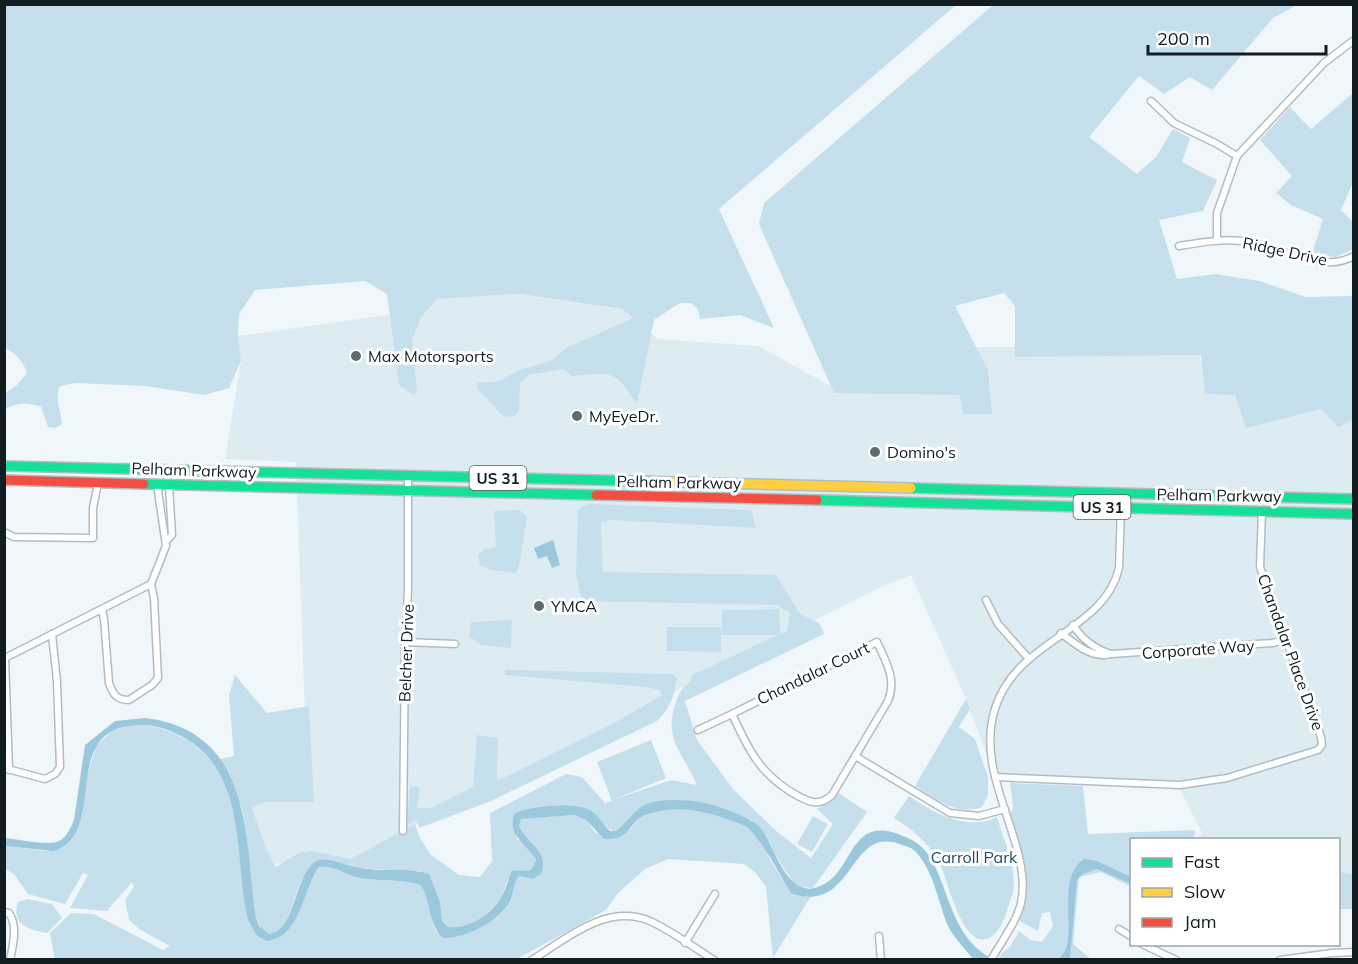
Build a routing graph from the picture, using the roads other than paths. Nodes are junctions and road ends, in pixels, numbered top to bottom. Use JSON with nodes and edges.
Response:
{"nodes":[{"id":1,"x":1353,"y":40,"type":"edge"},
{"id":2,"x":1151,"y":101,"type":"dead end"},
{"id":3,"x":1237,"y":156,"type":"junction"},
{"id":4,"x":1217,"y":240,"type":"junction"},
{"id":5,"x":1179,"y":246,"type":"dead end"},
{"id":6,"x":1353,"y":256,"type":"edge"},
{"id":7,"x":4,"y":466,"type":"edge"},
{"id":8,"x":157,"y":470,"type":"junction"},
{"id":9,"x":316,"y":473,"type":"junction"},
{"id":10,"x":360,"y":474,"type":"junction"},
{"id":11,"x":408,"y":475,"type":"junction"},
{"id":12,"x":442,"y":476,"type":"junction"},
{"id":13,"x":566,"y":479,"type":"junction"},
{"id":14,"x":4,"y":480,"type":"edge"},
{"id":15,"x":98,"y":483,"type":"junction"},
{"id":16,"x":157,"y":484,"type":"junction"},
{"id":17,"x":762,"y":484,"type":"junction"},
{"id":18,"x":169,"y":485,"type":"junction"},
{"id":19,"x":851,"y":486,"type":"junction"},
{"id":20,"x":315,"y":488,"type":"junction"},
{"id":21,"x":932,"y":488,"type":"junction"},
{"id":22,"x":359,"y":489,"type":"junction"},
{"id":23,"x":407,"y":490,"type":"junction"},
{"id":24,"x":441,"y":491,"type":"junction"},
{"id":25,"x":1083,"y":492,"type":"junction"},
{"id":26,"x":1121,"y":493,"type":"junction"},
{"id":27,"x":571,"y":495,"type":"junction"},
{"id":28,"x":1274,"y":497,"type":"junction"},
{"id":29,"x":762,"y":499,"type":"junction"},
{"id":30,"x":1352,"y":499,"type":"edge"},
{"id":31,"x":850,"y":501,"type":"junction"},
{"id":32,"x":932,"y":503,"type":"junction"},
{"id":33,"x":1084,"y":507,"type":"junction"},
{"id":34,"x":1121,"y":508,"type":"junction"},
{"id":35,"x":1262,"y":511,"type":"junction"},
{"id":36,"x":1272,"y":512,"type":"junction"},
{"id":37,"x":1353,"y":512,"type":"edge"},
{"id":38,"x":4,"y":532,"type":"edge"},
{"id":39,"x":166,"y":541,"type":"junction"},
{"id":40,"x":151,"y":584,"type":"junction"},
{"id":41,"x":986,"y":600,"type":"dead end"},
{"id":42,"x":102,"y":610,"type":"junction"},
{"id":43,"x":1073,"y":625,"type":"junction"},
{"id":44,"x":1062,"y":633,"type":"junction"},
{"id":45,"x":52,"y":634,"type":"junction"},
{"id":46,"x":1285,"y":640,"type":"junction"},
{"id":47,"x":405,"y":642,"type":"junction"},
{"id":48,"x":455,"y":644,"type":"dead end"},
{"id":49,"x":1111,"y":654,"type":"junction"},
{"id":50,"x":1029,"y":659,"type":"junction"},
{"id":51,"x":732,"y":714,"type":"junction"},
{"id":52,"x":698,"y":730,"type":"dead end"},
{"id":53,"x":855,"y":756,"type":"junction"},
{"id":54,"x":7,"y":769,"type":"edge"},
{"id":55,"x":995,"y":777,"type":"junction"},
{"id":56,"x":1005,"y":809,"type":"junction"},
{"id":57,"x":402,"y":831,"type":"dead end"},
{"id":58,"x":715,"y":894,"type":"dead end"},
{"id":59,"x":4,"y":912,"type":"edge"},
{"id":60,"x":1119,"y":928,"type":"dead end"},
{"id":61,"x":879,"y":936,"type":"dead end"},
{"id":62,"x":1130,"y":937,"type":"edge"},
{"id":63,"x":685,"y":942,"type":"junction"},
{"id":64,"x":1144,"y":946,"type":"edge"},
{"id":65,"x":1353,"y":952,"type":"edge"},
{"id":66,"x":1295,"y":959,"type":"edge"},
{"id":67,"x":10,"y":960,"type":"edge"},
{"id":68,"x":532,"y":960,"type":"edge"},
{"id":69,"x":714,"y":960,"type":"edge"},
{"id":70,"x":881,"y":960,"type":"edge"},
{"id":71,"x":991,"y":960,"type":"edge"},
{"id":72,"x":1176,"y":960,"type":"edge"},
{"id":73,"x":1280,"y":960,"type":"edge"}],
"edges":[{"from":1,"to":3,"type":"street"},
{"from":2,"to":3,"type":"street"},
{"from":3,"to":4,"type":"street"},
{"from":4,"to":5,"type":"street","name":"Ridge Drive"},
{"from":4,"to":6,"type":"street","name":"Ridge Drive"},
{"from":7,"to":8,"type":"main road","name":"Pelham Parkway","number":"US 31"},
{"from":8,"to":9,"type":"main road","name":"Pelham Parkway","number":"US 31"},
{"from":8,"to":16,"type":"main road"},
{"from":9,"to":10,"type":"main road","name":"Pelham Parkway","number":"US 31"},
{"from":9,"to":20,"type":"main road"},
{"from":10,"to":11,"type":"main road","name":"Pelham Parkway","number":"US 31"},
{"from":10,"to":22,"type":"main road"},
{"from":11,"to":12,"type":"main road","name":"Pelham Parkway","number":"US 31"},
{"from":11,"to":23,"type":"street","name":"Belcher Drive"},
{"from":12,"to":13,"type":"main road","name":"Pelham Parkway","number":"US 31"},
{"from":12,"to":24,"type":"main road"},
{"from":13,"to":17,"type":"main road","name":"Pelham Parkway","number":"US 31"},
{"from":13,"to":27,"type":"main road"},
{"from":14,"to":15,"type":"main road","name":"Pelham Parkway","number":"US 31"},
{"from":15,"to":16,"type":"main road","name":"Pelham Parkway","number":"US 31"},
{"from":15,"to":38,"type":"street"},
{"from":16,"to":18,"type":"main road","name":"Pelham Parkway","number":"US 31"},
{"from":16,"to":39,"type":"street"},
{"from":17,"to":19,"type":"main road","name":"Pelham Parkway","number":"US 31"},
{"from":17,"to":29,"type":"main road"},
{"from":18,"to":20,"type":"main road","name":"Pelham Parkway","number":"US 31"},
{"from":18,"to":39,"type":"street"},
{"from":19,"to":21,"type":"main road","name":"Pelham Parkway","number":"US 31"},
{"from":19,"to":31,"type":"main road"},
{"from":20,"to":22,"type":"main road","name":"Pelham Parkway","number":"US 31"},
{"from":21,"to":25,"type":"main road","name":"Pelham Parkway","number":"US 31"},
{"from":21,"to":32,"type":"main road"},
{"from":22,"to":23,"type":"main road","name":"Pelham Parkway","number":"US 31"},
{"from":23,"to":24,"type":"main road","name":"Pelham Parkway","number":"US 31"},
{"from":23,"to":47,"type":"street","name":"Belcher Drive"},
{"from":24,"to":27,"type":"main road","name":"Pelham Parkway","number":"US 31"},
{"from":25,"to":26,"type":"main road","name":"Pelham Parkway","number":"US 31"},
{"from":25,"to":33,"type":"main road"},
{"from":26,"to":28,"type":"main road","name":"Pelham Parkway","number":"US 31"},
{"from":26,"to":34,"type":"main road"},
{"from":27,"to":29,"type":"main road","name":"Pelham Parkway","number":"US 31"},
{"from":28,"to":30,"type":"main road","name":"Pelham Parkway","number":"US 31"},
{"from":28,"to":36,"type":"main road"},
{"from":29,"to":31,"type":"main road","name":"Pelham Parkway","number":"US 31"},
{"from":30,"to":37,"type":"main road"},
{"from":31,"to":32,"type":"main road","name":"Pelham Parkway","number":"US 31"},
{"from":32,"to":33,"type":"main road","name":"Pelham Parkway","number":"US 31"},
{"from":33,"to":34,"type":"main road","name":"Pelham Parkway","number":"US 31"},
{"from":34,"to":35,"type":"main road","name":"Pelham Parkway","number":"US 31"},
{"from":34,"to":43,"type":"street"},
{"from":35,"to":36,"type":"main road","name":"Pelham Parkway","number":"US 31"},
{"from":35,"to":46,"type":"street","name":"Chandalar Place Drive"},
{"from":36,"to":37,"type":"main road","name":"Pelham Parkway","number":"US 31"},
{"from":39,"to":40,"type":"street"},
{"from":40,"to":42,"type":"street"},
{"from":40,"to":42,"type":"street"},
{"from":41,"to":50,"type":"street"},
{"from":42,"to":45,"type":"street"},
{"from":43,"to":44,"type":"street"},
{"from":43,"to":49,"type":"street"},
{"from":44,"to":49,"type":"street","name":"Corporate Way"},
{"from":44,"to":50,"type":"street"},
{"from":45,"to":54,"type":"street"},
{"from":45,"to":54,"type":"street"},
{"from":46,"to":49,"type":"street","name":"Corporate Way"},
{"from":46,"to":55,"type":"street","name":"Chandalar Place Drive"},
{"from":47,"to":48,"type":"street"},
{"from":47,"to":57,"type":"street","name":"Belcher Drive"},
{"from":50,"to":55,"type":"street"},
{"from":51,"to":52,"type":"street","name":"Chandalar Court"},
{"from":51,"to":53,"type":"street","name":"Chandalar Court"},
{"from":51,"to":53,"type":"street","name":"Chandalar Court"},
{"from":53,"to":56,"type":"street"},
{"from":55,"to":56,"type":"street"},
{"from":56,"to":71,"type":"street"},
{"from":58,"to":63,"type":"street"},
{"from":59,"to":67,"type":"street"},
{"from":60,"to":62,"type":"street"},
{"from":61,"to":70,"type":"street"},
{"from":63,"to":68,"type":"street"},
{"from":63,"to":69,"type":"street"},
{"from":64,"to":72,"type":"street"},
{"from":65,"to":66,"type":"street"},
{"from":66,"to":73,"type":"street"}]}
